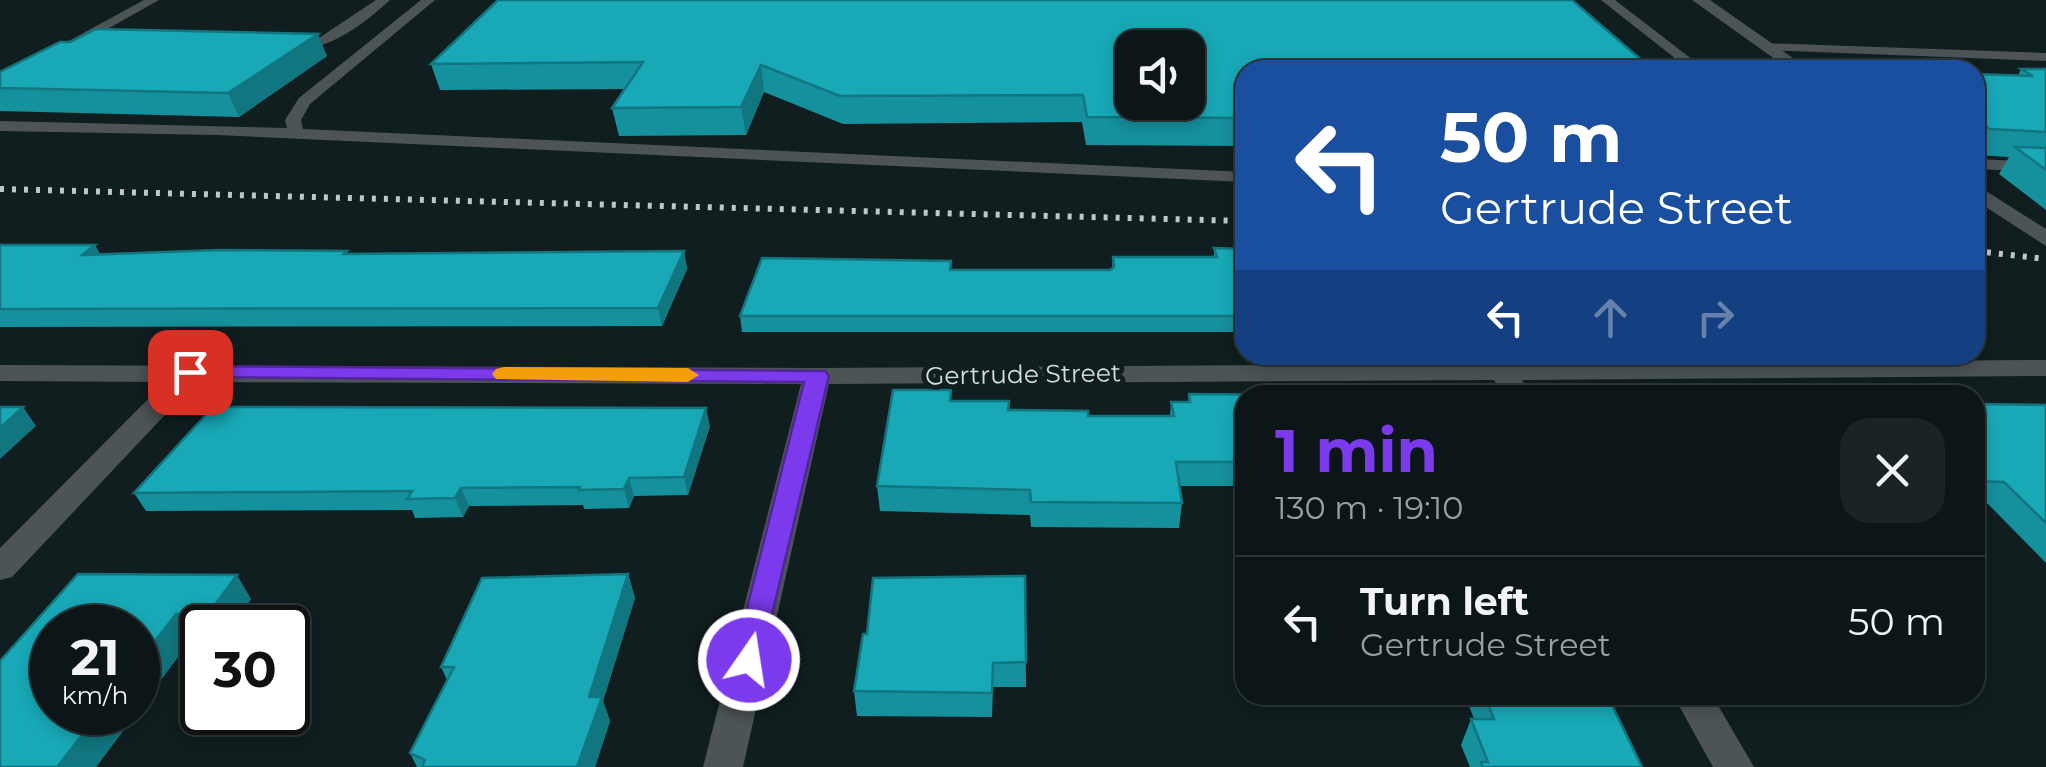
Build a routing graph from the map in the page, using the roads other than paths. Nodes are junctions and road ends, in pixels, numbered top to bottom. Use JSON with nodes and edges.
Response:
{"nodes":[{"id":1,"x":153,"y":0,"type":"edge"},
{"id":2,"x":384,"y":0,"type":"edge"},
{"id":3,"x":429,"y":0,"type":"edge"},
{"id":4,"x":1607,"y":0,"type":"edge"},
{"id":5,"x":1700,"y":0,"type":"edge"},
{"id":6,"x":80,"y":39,"type":"junction"},
{"id":7,"x":117,"y":40,"type":"edge"},
{"id":8,"x":266,"y":42,"type":"edge"},
{"id":9,"x":1767,"y":46,"type":"junction"},
{"id":10,"x":50,"y":55,"type":"edge"},
{"id":11,"x":2046,"y":57,"type":"edge"},
{"id":12,"x":1686,"y":60,"type":"edge"},
{"id":13,"x":1787,"y":60,"type":"edge"},
{"id":14,"x":0,"y":126,"type":"edge"},
{"id":15,"x":296,"y":133,"type":"junction"},
{"id":16,"x":1985,"y":164,"type":"edge"},
{"id":17,"x":2046,"y":167,"type":"edge"},
{"id":18,"x":1235,"y":177,"type":"edge"},
{"id":19,"x":1985,"y":197,"type":"edge"},
{"id":20,"x":2046,"y":239,"type":"edge"},
{"id":21,"x":2046,"y":368,"type":"edge"},
{"id":22,"x":1502,"y":369,"type":"junction"},
{"id":23,"x":190,"y":372,"type":"junction"},
{"id":24,"x":0,"y":373,"type":"edge"},
{"id":25,"x":817,"y":376,"type":"junction"},
{"id":26,"x":1511,"y":385,"type":"edge"},
{"id":27,"x":0,"y":568,"type":"edge"},
{"id":28,"x":1698,"y":705,"type":"edge"},
{"id":29,"x":723,"y":767,"type":"edge"},
{"id":30,"x":1734,"y":767,"type":"edge"}],
"edges":[{"from":1,"to":6,"type":"lane"},
{"from":2,"to":8,"type":"lane"},
{"from":3,"to":15,"type":"lane"},
{"from":4,"to":12,"type":"lane"},
{"from":5,"to":9,"type":"street"},
{"from":6,"to":7,"type":"lane"},
{"from":6,"to":10,"type":"lane"},
{"from":9,"to":11,"type":"lane"},
{"from":9,"to":13,"type":"street"},
{"from":14,"to":15,"type":"lane"},
{"from":15,"to":18,"type":"lane"},
{"from":16,"to":17,"type":"lane"},
{"from":19,"to":20,"type":"street"},
{"from":21,"to":22,"type":"street","name":"Gertrude Street"},
{"from":22,"to":25,"type":"street","name":"Gertrude Street"},
{"from":22,"to":26,"type":"street"},
{"from":23,"to":24,"type":"street","name":"Gertrude Street"},
{"from":23,"to":25,"type":"street","name":"Gertrude Street"},
{"from":23,"to":27,"type":"street"},
{"from":25,"to":29,"type":"street"},
{"from":28,"to":30,"type":"street"}]}
